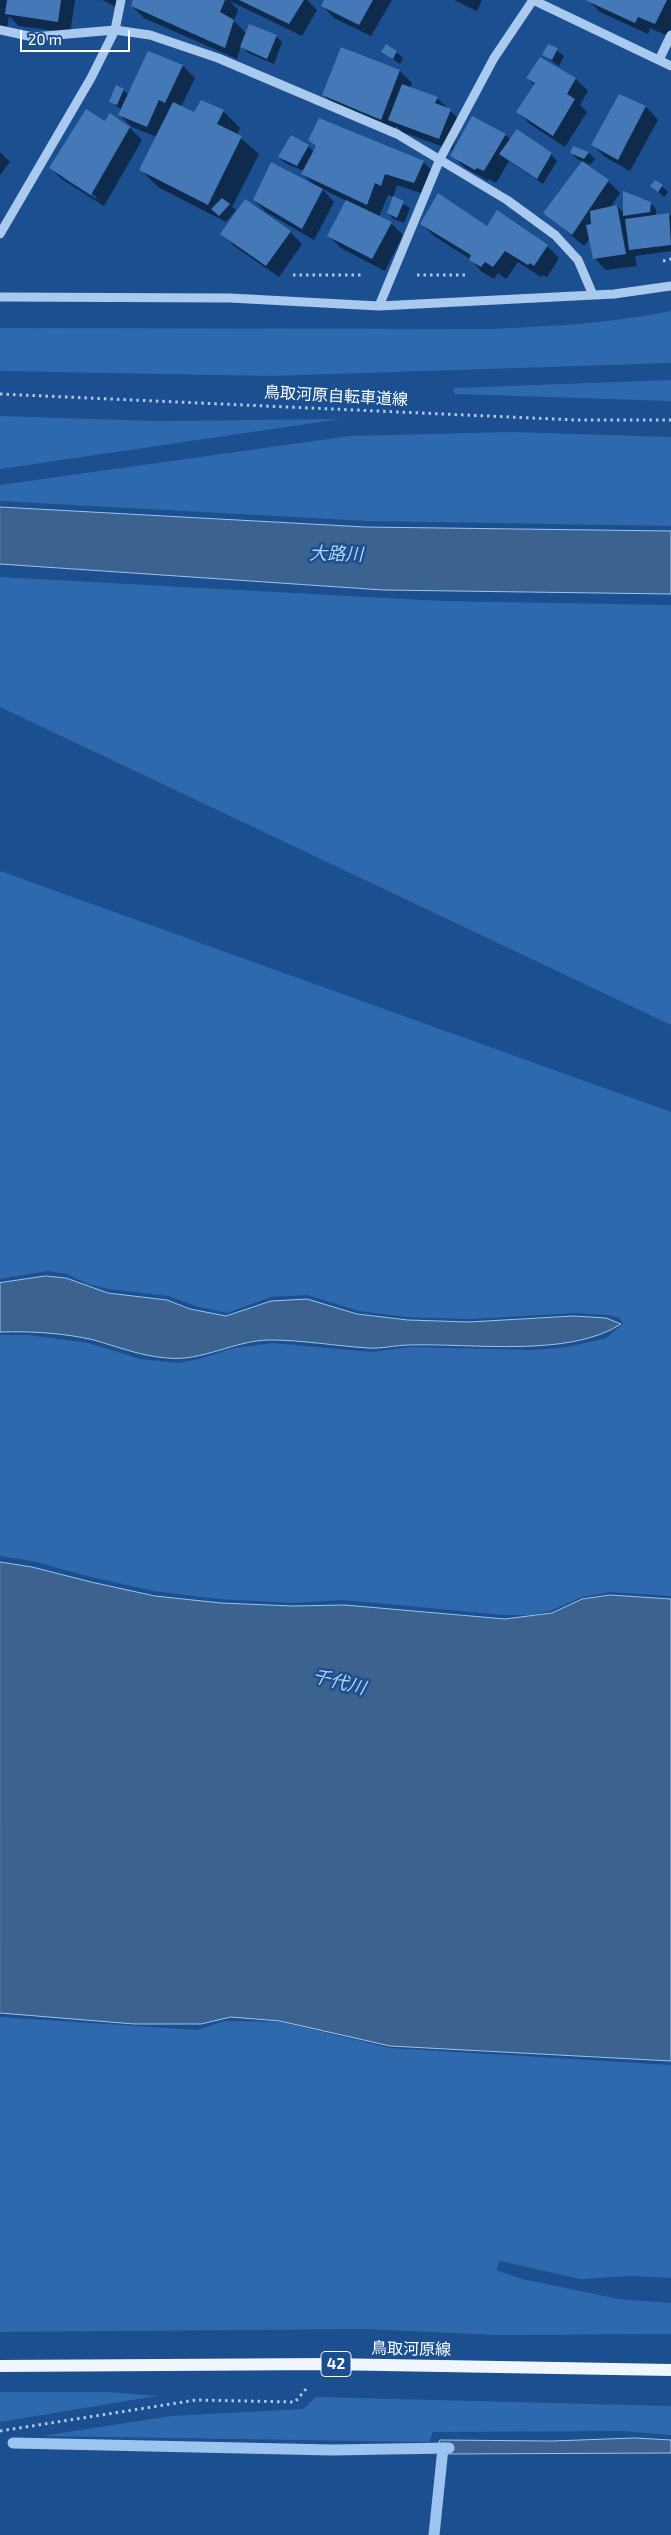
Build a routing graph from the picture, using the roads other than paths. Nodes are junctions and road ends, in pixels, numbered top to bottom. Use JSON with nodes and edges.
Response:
{"nodes":[{"id":1,"x":121,"y":0,"type":"edge"},
{"id":2,"x":533,"y":0,"type":"edge"},
{"id":3,"x":0,"y":30,"type":"edge"},
{"id":4,"x":114,"y":30,"type":"junction"},
{"id":5,"x":671,"y":35,"type":"edge"},
{"id":6,"x":659,"y":60,"type":"junction"},
{"id":7,"x":671,"y":66,"type":"edge"},
{"id":8,"x":440,"y":158,"type":"junction"},
{"id":9,"x":0,"y":234,"type":"edge"},
{"id":10,"x":671,"y":286,"type":"edge"},
{"id":11,"x":593,"y":295,"type":"junction"},
{"id":12,"x":0,"y":297,"type":"edge"},
{"id":13,"x":378,"y":306,"type":"junction"},
{"id":14,"x":0,"y":2366,"type":"edge"},
{"id":15,"x":671,"y":2370,"type":"edge"}],
"edges":[{"from":1,"to":4,"type":"street"},
{"from":2,"to":6,"type":"street"},
{"from":2,"to":8,"type":"street"},
{"from":3,"to":4,"type":"street"},
{"from":4,"to":8,"type":"street"},
{"from":4,"to":9,"type":"street"},
{"from":5,"to":6,"type":"street"},
{"from":6,"to":7,"type":"street"},
{"from":8,"to":11,"type":"street"},
{"from":8,"to":13,"type":"street"},
{"from":10,"to":11,"type":"street"},
{"from":11,"to":13,"type":"street"},
{"from":12,"to":13,"type":"street"},
{"from":14,"to":15,"type":"main road","name":"鳥取河原線","number":"42"}]}
